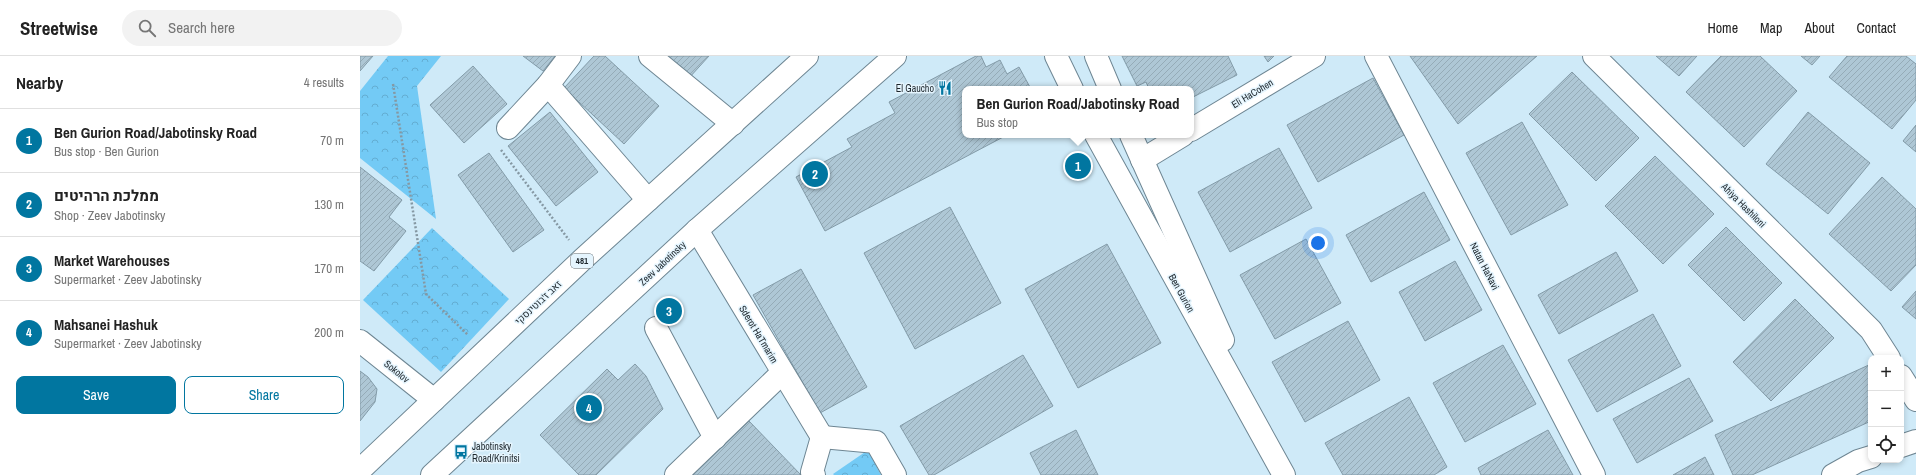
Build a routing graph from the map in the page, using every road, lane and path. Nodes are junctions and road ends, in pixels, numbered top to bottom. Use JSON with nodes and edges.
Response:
{"nodes":[{"id":1,"x":570,"y":56,"type":"edge"},
{"id":2,"x":650,"y":56,"type":"edge"},
{"id":3,"x":807,"y":56,"type":"edge"},
{"id":4,"x":895,"y":56,"type":"edge"},
{"id":5,"x":1096,"y":56,"type":"edge"},
{"id":6,"x":1314,"y":56,"type":"edge"},
{"id":7,"x":1376,"y":56,"type":"edge"},
{"id":8,"x":1594,"y":56,"type":"edge"},
{"id":9,"x":1056,"y":58,"type":"edge"},
{"id":10,"x":393,"y":84,"type":"dead end"},
{"id":11,"x":1070,"y":86,"type":"edge"},
{"id":12,"x":1109,"y":86,"type":"edge"},
{"id":13,"x":544,"y":89,"type":"junction"},
{"id":14,"x":733,"y":124,"type":"junction"},
{"id":15,"x":508,"y":128,"type":"dead end"},
{"id":16,"x":1194,"y":128,"type":"edge"},
{"id":17,"x":1098,"y":138,"type":"edge"},
{"id":18,"x":1132,"y":138,"type":"edge"},
{"id":19,"x":1178,"y":138,"type":"edge"},
{"id":20,"x":498,"y":147,"type":"dead end"},
{"id":21,"x":1142,"y":160,"type":"junction"},
{"id":22,"x":645,"y":204,"type":"junction"},
{"id":23,"x":697,"y":230,"type":"junction"},
{"id":24,"x":583,"y":259,"type":"junction"},
{"id":25,"x":656,"y":328,"type":"dead end"},
{"id":26,"x":360,"y":341,"type":"edge"},
{"id":27,"x":485,"y":351,"type":"junction"},
{"id":28,"x":1887,"y":355,"type":"edge"},
{"id":29,"x":782,"y":373,"type":"junction"},
{"id":30,"x":1904,"y":381,"type":"edge"},
{"id":31,"x":434,"y":400,"type":"junction"},
{"id":32,"x":1916,"y":400,"type":"edge"},
{"id":33,"x":822,"y":437,"type":"junction"},
{"id":34,"x":715,"y":438,"type":"junction"},
{"id":35,"x":1916,"y":441,"type":"edge"},
{"id":36,"x":1904,"y":445,"type":"edge"},
{"id":37,"x":1271,"y":450,"type":"junction"},
{"id":38,"x":1868,"y":458,"type":"edge"},
{"id":39,"x":360,"y":470,"type":"edge"},
{"id":40,"x":432,"y":475,"type":"edge"},
{"id":41,"x":676,"y":475,"type":"edge"},
{"id":42,"x":814,"y":475,"type":"edge"},
{"id":43,"x":895,"y":475,"type":"edge"},
{"id":44,"x":1284,"y":475,"type":"edge"},
{"id":45,"x":1594,"y":475,"type":"edge"},
{"id":46,"x":1833,"y":475,"type":"edge"}],
"edges":[{"from":1,"to":13,"type":"main road"},
{"from":2,"to":14,"type":"main road"},
{"from":3,"to":14,"type":"main road","name":"זאב ז'בוטינסקי","number":"481"},
{"from":4,"to":23,"type":"main road","name":"Zeev Jabotinsky"},
{"from":5,"to":12,"type":"main road"},
{"from":6,"to":16,"type":"main road","name":"Eli HaCohen"},
{"from":7,"to":45,"type":"main road","name":"Natan HaNavi"},
{"from":8,"to":28,"type":"main road","name":"Ahiya Hashiloni"},
{"from":9,"to":11,"type":"main road"},
{"from":10,"to":27,"type":"path"},
{"from":13,"to":15,"type":"main road"},
{"from":13,"to":22,"type":"main road"},
{"from":14,"to":22,"type":"main road","name":"זאב ז'בוטינסקי","number":"481"},
{"from":17,"to":37,"type":"main road","name":"Ben Gurion"},
{"from":18,"to":21,"type":"main road","name":"Ben Gurion"},
{"from":19,"to":21,"type":"main road"},
{"from":20,"to":24,"type":"path"},
{"from":21,"to":37,"type":"main road","name":"Ben Gurion"},
{"from":22,"to":24,"type":"main road","name":"זאב ז'בוטינסקי","number":"481"},
{"from":23,"to":29,"type":"main road","name":"Sderot HaTmarim"},
{"from":23,"to":40,"type":"main road","name":"Zeev Jabotinsky"},
{"from":24,"to":27,"type":"main road","name":"זאב ז'בוטינסקי","number":"481"},
{"from":25,"to":34,"type":"main road"},
{"from":26,"to":31,"type":"main road","name":"Sokolov"},
{"from":27,"to":31,"type":"main road","name":"זאב ז'בוטינסקי","number":"481"},
{"from":29,"to":33,"type":"main road","name":"Sderot HaTmarim"},
{"from":29,"to":34,"type":"main road"},
{"from":30,"to":32,"type":"main road"},
{"from":31,"to":39,"type":"main road","name":"זאב ז'בוטינסקי","number":"481"},
{"from":33,"to":42,"type":"main road"},
{"from":33,"to":43,"type":"main road"},
{"from":34,"to":41,"type":"main road"},
{"from":35,"to":36,"type":"main road"},
{"from":37,"to":44,"type":"main road","name":"Ben Gurion"},
{"from":38,"to":46,"type":"main road"}]}
